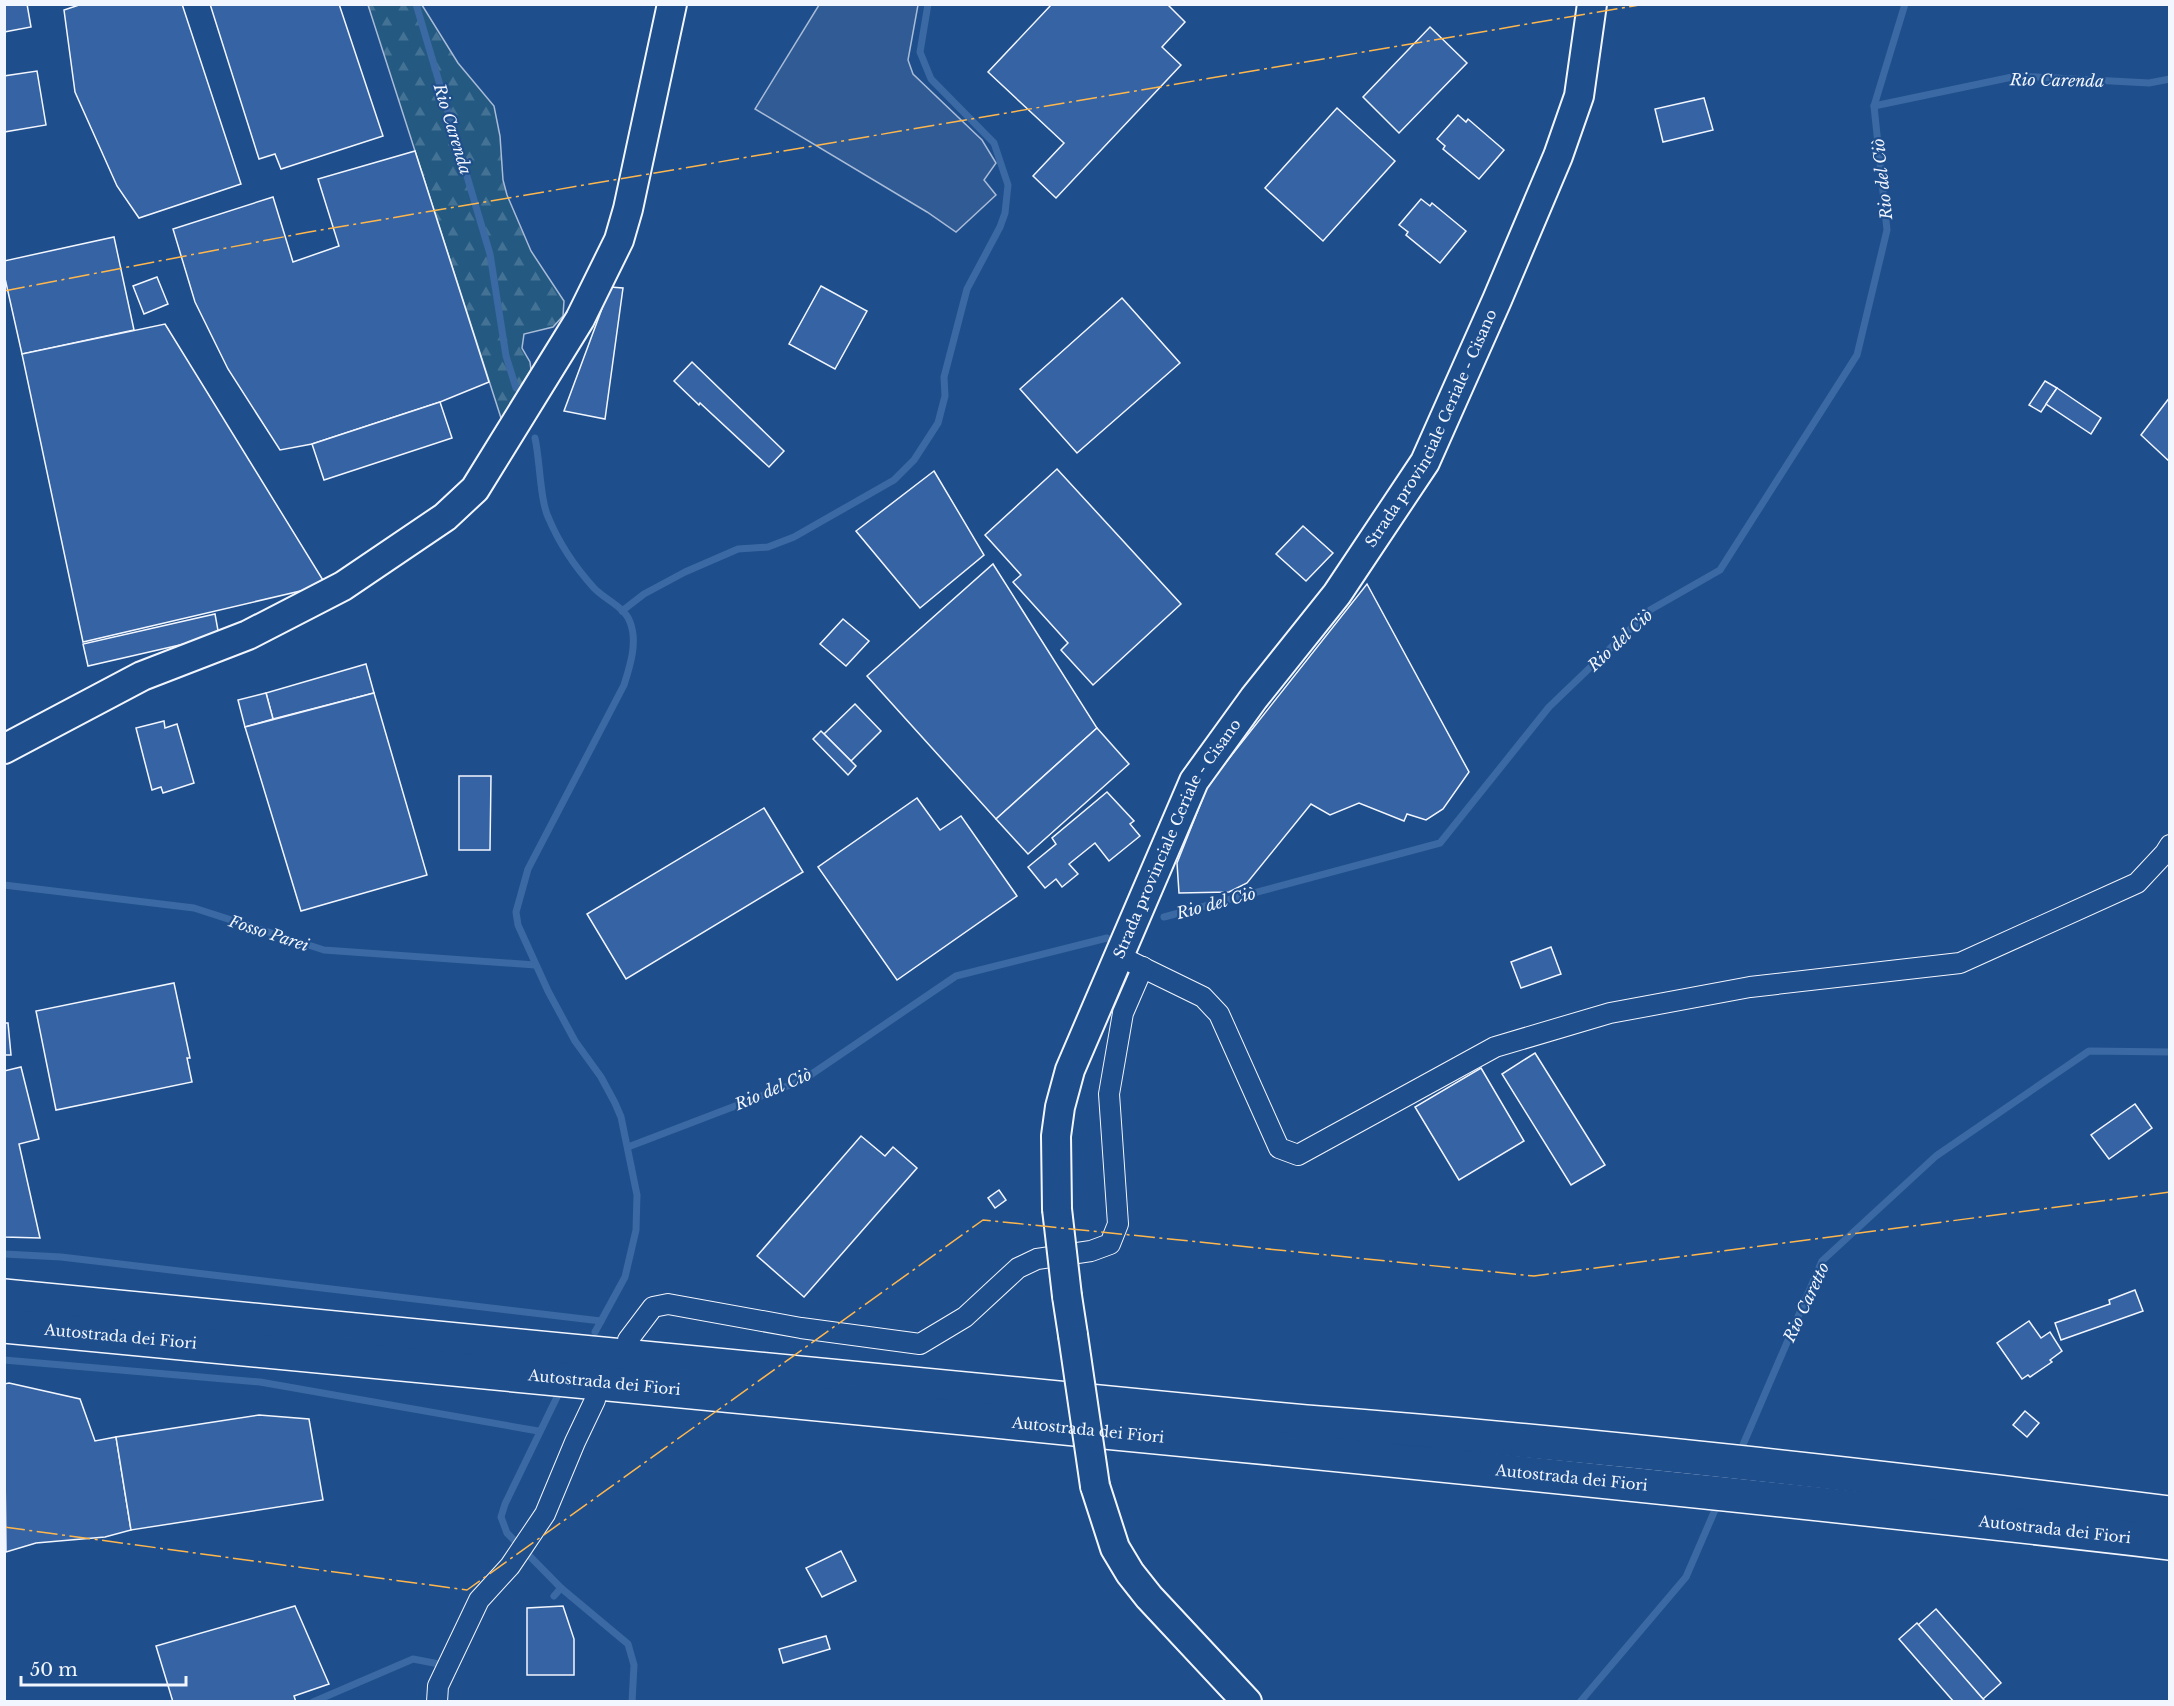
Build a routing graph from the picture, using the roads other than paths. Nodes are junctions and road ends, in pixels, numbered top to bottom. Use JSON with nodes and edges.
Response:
{"nodes":[{"id":1,"x":672,"y":4,"type":"edge"},
{"id":2,"x":1592,"y":4,"type":"edge"},
{"id":3,"x":4,"y":749,"type":"edge"},
{"id":4,"x":2169,"y":845,"type":"edge"},
{"id":5,"x":1131,"y":962,"type":"junction"},
{"id":6,"x":4,"y":1296,"type":"edge"},
{"id":7,"x":4,"y":1326,"type":"edge"},
{"id":8,"x":628,"y":1340,"type":"dead end"},
{"id":9,"x":595,"y":1400,"type":"dead end"},
{"id":10,"x":2169,"y":1513,"type":"edge"},
{"id":11,"x":2169,"y":1544,"type":"edge"},
{"id":12,"x":437,"y":1701,"type":"edge"},
{"id":13,"x":1246,"y":1701,"type":"edge"}],
"edges":[{"from":1,"to":3,"type":"main road"},
{"from":2,"to":5,"type":"main road","name":"Strada provinciale Ceriale - Cisano"},
{"from":4,"to":5,"type":"street"},
{"from":5,"to":8,"type":"street"},
{"from":5,"to":13,"type":"main road","name":"Strada provinciale Ceriale - Cisano","bridge":true},
{"from":6,"to":10,"type":"highway","name":"Autostrada dei Fiori"},
{"from":7,"to":11,"type":"highway","name":"Autostrada dei Fiori"},
{"from":9,"to":12,"type":"street"}]}
